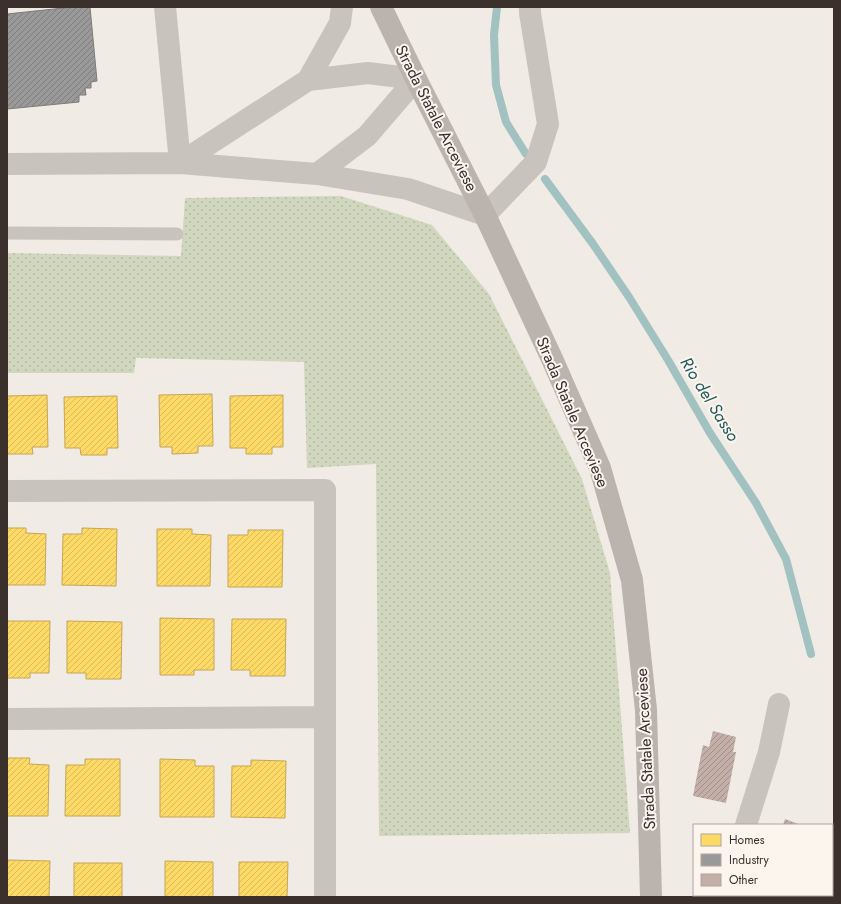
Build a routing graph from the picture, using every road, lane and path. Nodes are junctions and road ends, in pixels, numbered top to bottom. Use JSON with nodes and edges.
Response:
{"nodes":[{"id":1,"x":164,"y":7,"type":"edge"},
{"id":2,"x":342,"y":7,"type":"edge"},
{"id":3,"x":381,"y":7,"type":"edge"},
{"id":4,"x":530,"y":7,"type":"edge"},
{"id":5,"x":416,"y":78,"type":"junction"},
{"id":6,"x":308,"y":80,"type":"junction"},
{"id":7,"x":180,"y":163,"type":"junction"},
{"id":8,"x":7,"y":164,"type":"edge"},
{"id":9,"x":317,"y":174,"type":"junction"},
{"id":10,"x":485,"y":214,"type":"junction"},
{"id":11,"x":7,"y":233,"type":"edge"},
{"id":12,"x":177,"y":234,"type":"dead end"},
{"id":13,"x":7,"y":491,"type":"edge"},
{"id":14,"x":780,"y":704,"type":"dead end"},
{"id":15,"x":325,"y":717,"type":"junction"},
{"id":16,"x":7,"y":719,"type":"edge"},
{"id":17,"x":746,"y":824,"type":"edge"},
{"id":18,"x":325,"y":897,"type":"edge"},
{"id":19,"x":651,"y":897,"type":"edge"}],
"edges":[{"from":1,"to":7,"type":"street"},
{"from":2,"to":6,"type":"street"},
{"from":3,"to":5,"type":"main road","name":"Strada Statale Arceviese"},
{"from":4,"to":10,"type":"street"},
{"from":5,"to":6,"type":"street"},
{"from":5,"to":9,"type":"street"},
{"from":5,"to":10,"type":"main road","name":"Strada Statale Arceviese"},
{"from":6,"to":7,"type":"street"},
{"from":7,"to":8,"type":"street"},
{"from":7,"to":9,"type":"street"},
{"from":9,"to":10,"type":"street"},
{"from":10,"to":19,"type":"main road","name":"Strada Statale Arceviese"},
{"from":11,"to":12,"type":"lane"},
{"from":13,"to":15,"type":"street"},
{"from":14,"to":17,"type":"street"},
{"from":15,"to":16,"type":"street"},
{"from":15,"to":18,"type":"street"}]}
